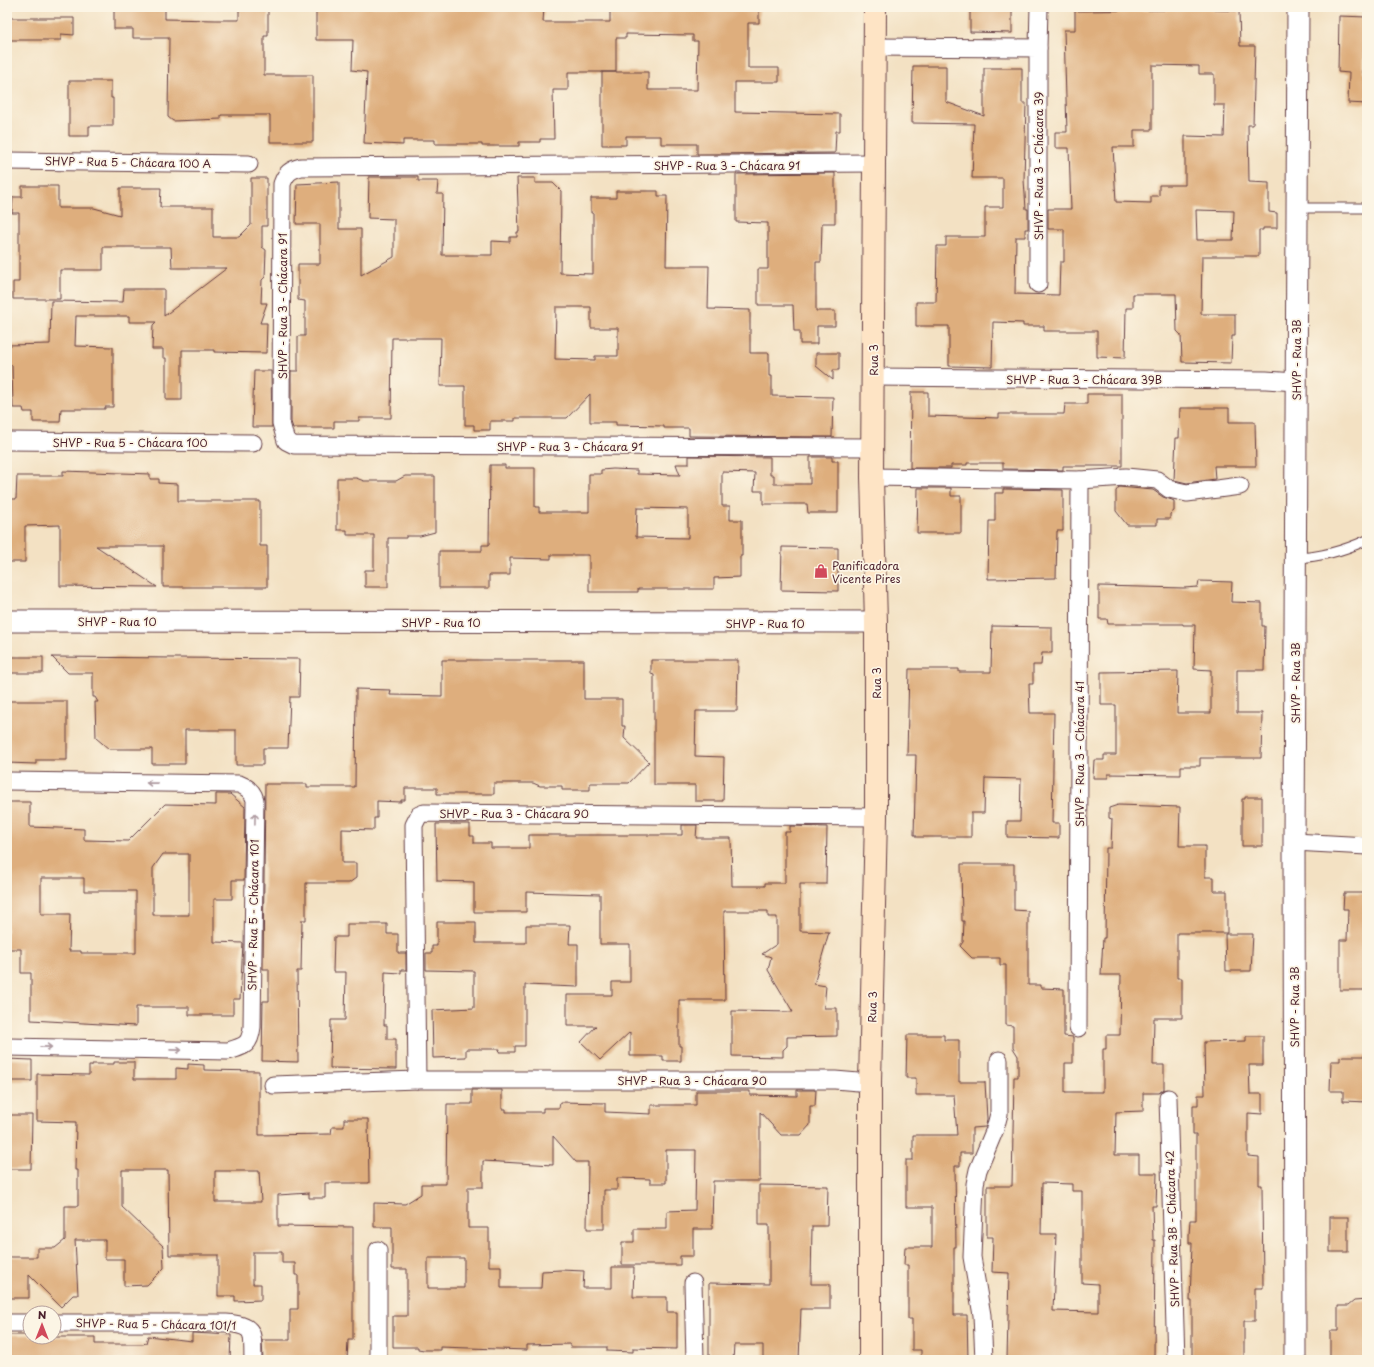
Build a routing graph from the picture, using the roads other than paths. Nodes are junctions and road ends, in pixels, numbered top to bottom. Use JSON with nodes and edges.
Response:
{"nodes":[{"id":1,"x":875,"y":7,"type":"edge"},
{"id":2,"x":1039,"y":7,"type":"edge"},
{"id":3,"x":1298,"y":7,"type":"edge"},
{"id":4,"x":874,"y":47,"type":"junction"},
{"id":5,"x":1038,"y":48,"type":"junction"},
{"id":6,"x":7,"y":161,"type":"edge"},
{"id":7,"x":874,"y":163,"type":"junction"},
{"id":8,"x":249,"y":164,"type":"dead end"},
{"id":9,"x":1297,"y":208,"type":"junction"},
{"id":10,"x":1367,"y":208,"type":"edge"},
{"id":11,"x":1038,"y":284,"type":"dead end"},
{"id":12,"x":873,"y":377,"type":"junction"},
{"id":13,"x":1296,"y":382,"type":"junction"},
{"id":14,"x":7,"y":441,"type":"edge"},
{"id":15,"x":253,"y":443,"type":"dead end"},
{"id":16,"x":872,"y":446,"type":"junction"},
{"id":17,"x":872,"y":477,"type":"junction"},
{"id":18,"x":1080,"y":480,"type":"junction"},
{"id":19,"x":1240,"y":486,"type":"dead end"},
{"id":20,"x":1367,"y":540,"type":"edge"},
{"id":21,"x":1296,"y":558,"type":"junction"},
{"id":22,"x":7,"y":620,"type":"edge"},
{"id":23,"x":876,"y":622,"type":"junction"},
{"id":24,"x":7,"y":781,"type":"edge"},
{"id":25,"x":876,"y":817,"type":"junction"},
{"id":26,"x":1294,"y":842,"type":"junction"},
{"id":27,"x":1367,"y":846,"type":"edge"},
{"id":28,"x":1078,"y":1028,"type":"dead end"},
{"id":29,"x":7,"y":1047,"type":"edge"},
{"id":30,"x":999,"y":1060,"type":"dead end"},
{"id":31,"x":417,"y":1080,"type":"junction"},
{"id":32,"x":870,"y":1083,"type":"junction"},
{"id":33,"x":273,"y":1084,"type":"dead end"},
{"id":34,"x":1168,"y":1098,"type":"dead end"},
{"id":35,"x":378,"y":1250,"type":"dead end"},
{"id":36,"x":693,"y":1283,"type":"dead end"},
{"id":37,"x":7,"y":1323,"type":"edge"},
{"id":38,"x":22,"y":1323,"type":"edge"},
{"id":39,"x":62,"y":1323,"type":"edge"},
{"id":40,"x":253,"y":1360,"type":"edge"},
{"id":41,"x":378,"y":1360,"type":"edge"},
{"id":42,"x":695,"y":1360,"type":"edge"},
{"id":43,"x":870,"y":1360,"type":"edge"},
{"id":44,"x":984,"y":1360,"type":"edge"},
{"id":45,"x":1176,"y":1360,"type":"edge"},
{"id":46,"x":1295,"y":1360,"type":"edge"}],
"edges":[{"from":1,"to":4,"type":"main road","name":"Rua 3"},
{"from":2,"to":5,"type":"street","name":"SHVP - Rua 3 - Chácara 39"},
{"from":3,"to":9,"type":"street","name":"SHVP - Rua 3B"},
{"from":4,"to":5,"type":"street"},
{"from":4,"to":7,"type":"main road","name":"Rua 3"},
{"from":5,"to":11,"type":"street","name":"SHVP - Rua 3 - Chácara 39"},
{"from":6,"to":8,"type":"street","name":"SHVP - Rua 5 - Chácara 100 A"},
{"from":7,"to":12,"type":"main road","name":"Rua 3"},
{"from":7,"to":16,"type":"street","name":"SHVP - Rua 3 - Chácara 91"},
{"from":9,"to":10,"type":"lane"},
{"from":9,"to":13,"type":"street","name":"SHVP - Rua 3B"},
{"from":12,"to":13,"type":"street","name":"SHVP - Rua 3 - Chácara 39B"},
{"from":12,"to":16,"type":"main road","name":"Rua 3"},
{"from":13,"to":21,"type":"street","name":"SHVP - Rua 3B"},
{"from":14,"to":15,"type":"street","name":"SHVP - Rua 5 - Chácara 100"},
{"from":16,"to":17,"type":"main road","name":"Rua 3"},
{"from":17,"to":18,"type":"street"},
{"from":17,"to":23,"type":"main road","name":"Rua 3"},
{"from":18,"to":19,"type":"street"},
{"from":18,"to":28,"type":"street","name":"SHVP - Rua 3 - Chácara 41"},
{"from":20,"to":21,"type":"lane"},
{"from":21,"to":26,"type":"street","name":"SHVP - Rua 3B"},
{"from":22,"to":23,"type":"street","name":"SHVP - Rua 10"},
{"from":23,"to":25,"type":"main road","name":"Rua 3"},
{"from":29,"to":24,"type":"street","name":"SHVP - Rua 5 - Chácara 101","one_way":true},
{"from":25,"to":31,"type":"street","name":"SHVP - Rua 3 - Chácara 90"},
{"from":25,"to":32,"type":"main road","name":"Rua 3"},
{"from":26,"to":27,"type":"street"},
{"from":26,"to":46,"type":"street","name":"SHVP - Rua 3B"},
{"from":30,"to":44,"type":"street"},
{"from":31,"to":32,"type":"street","name":"SHVP - Rua 3 - Chácara 90"},
{"from":31,"to":33,"type":"street","name":"SHVP - Rua 3 - Chácara 90"},
{"from":32,"to":43,"type":"main road","name":"Rua 3"},
{"from":34,"to":45,"type":"street","name":"SHVP - Rua 3B - Chácara 42"},
{"from":35,"to":41,"type":"street"},
{"from":36,"to":42,"type":"street"},
{"from":37,"to":38,"type":"street"},
{"from":39,"to":40,"type":"street","name":"SHVP - Rua 5 - Chácara 101/1"}]}
